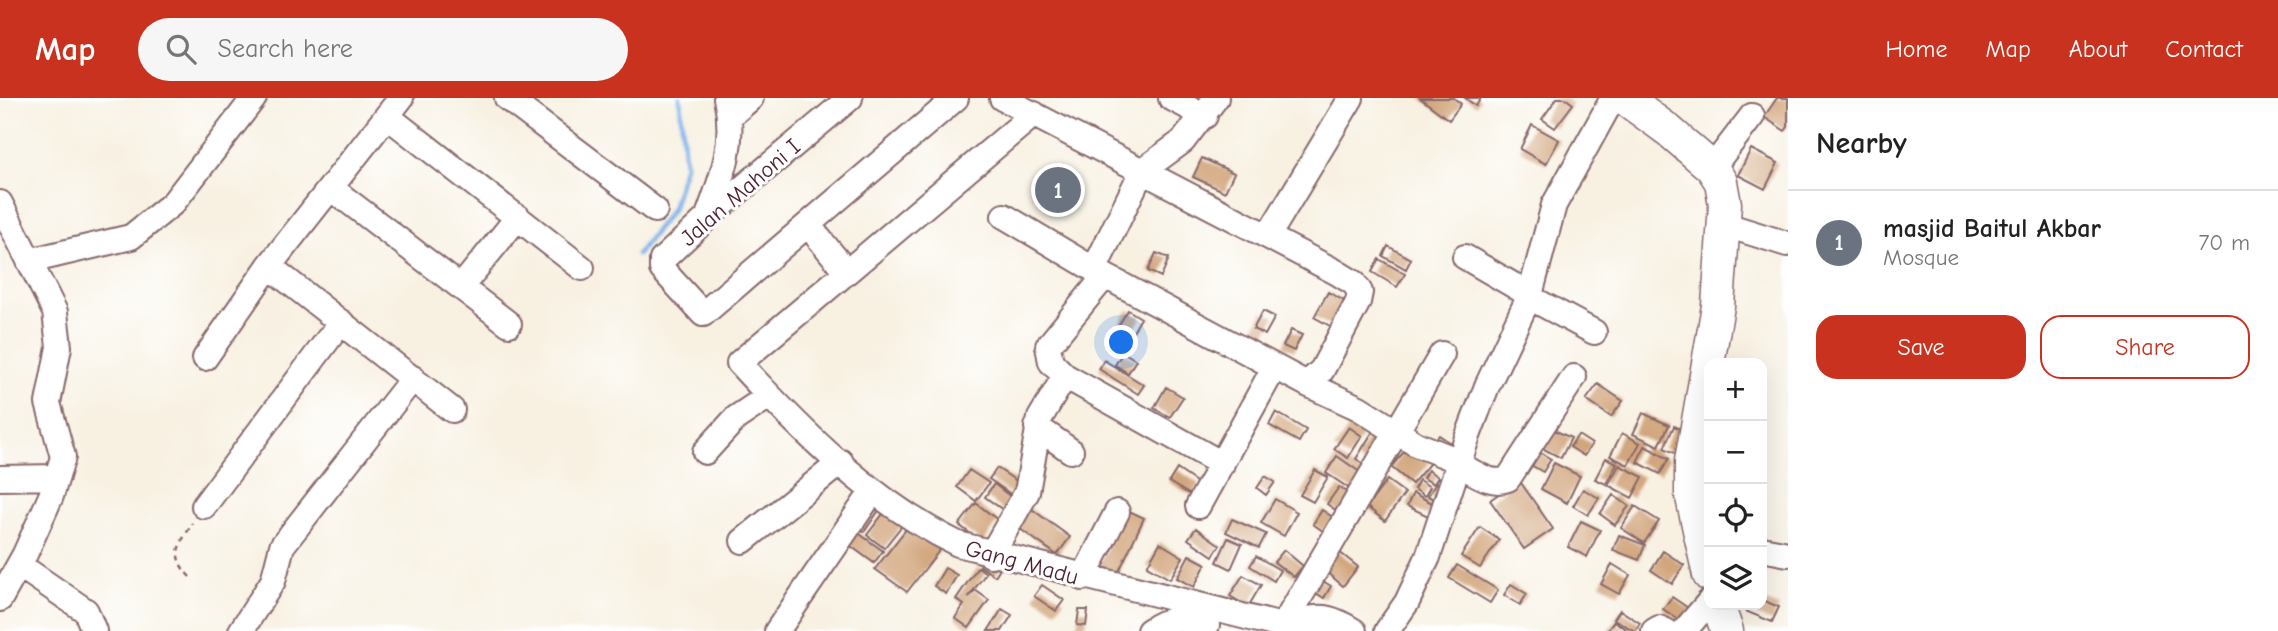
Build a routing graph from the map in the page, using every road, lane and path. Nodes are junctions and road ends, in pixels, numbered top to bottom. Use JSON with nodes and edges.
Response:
{"nodes":[{"id":1,"x":254,"y":98,"type":"edge"},
{"id":2,"x":507,"y":98,"type":"edge"},
{"id":3,"x":751,"y":98,"type":"edge"},
{"id":4,"x":850,"y":98,"type":"edge"},
{"id":5,"x":956,"y":98,"type":"edge"},
{"id":6,"x":1171,"y":98,"type":"edge"},
{"id":7,"x":1350,"y":98,"type":"edge"},
{"id":8,"x":1613,"y":98,"type":"edge"},
{"id":9,"x":1624,"y":98,"type":"edge"},
{"id":10,"x":1019,"y":104,"type":"edge"},
{"id":11,"x":394,"y":107,"type":"edge"},
{"id":12,"x":728,"y":107,"type":"edge"},
{"id":13,"x":1211,"y":107,"type":"edge"},
{"id":14,"x":1752,"y":116,"type":"dead end"},
{"id":15,"x":1712,"y":168,"type":"junction"},
{"id":16,"x":1142,"y":171,"type":"junction"},
{"id":17,"x":331,"y":188,"type":"junction"},
{"id":18,"x":0,"y":203,"type":"edge"},
{"id":19,"x":655,"y":210,"type":"dead end"},
{"id":20,"x":1004,"y":216,"type":"dead end"},
{"id":21,"x":708,"y":217,"type":"junction"},
{"id":22,"x":518,"y":218,"type":"junction"},
{"id":23,"x":808,"y":225,"type":"junction"},
{"id":24,"x":1726,"y":225,"type":"junction"},
{"id":25,"x":1268,"y":236,"type":"junction"},
{"id":26,"x":1787,"y":244,"type":"edge"},
{"id":27,"x":1465,"y":257,"type":"dead end"},
{"id":28,"x":29,"y":261,"type":"junction"},
{"id":29,"x":270,"y":266,"type":"junction"},
{"id":30,"x":582,"y":268,"type":"dead end"},
{"id":31,"x":846,"y":271,"type":"junction"},
{"id":32,"x":1100,"y":273,"type":"junction"},
{"id":33,"x":461,"y":287,"type":"junction"},
{"id":34,"x":1530,"y":296,"type":"junction"},
{"id":35,"x":341,"y":322,"type":"junction"},
{"id":36,"x":509,"y":324,"type":"dead end"},
{"id":37,"x":1594,"y":332,"type":"dead end"},
{"id":38,"x":1443,"y":354,"type":"dead end"},
{"id":39,"x":205,"y":358,"type":"dead end"},
{"id":40,"x":1274,"y":368,"type":"junction"},
{"id":41,"x":1065,"y":376,"type":"junction"},
{"id":42,"x":1574,"y":377,"type":"dead end"},
{"id":43,"x":413,"y":378,"type":"junction"},
{"id":44,"x":1307,"y":384,"type":"junction"},
{"id":45,"x":769,"y":396,"type":"junction"},
{"id":46,"x":453,"y":410,"type":"dead end"},
{"id":47,"x":1037,"y":428,"type":"junction"},
{"id":48,"x":1397,"y":433,"type":"junction"},
{"id":49,"x":1071,"y":451,"type":"dead end"},
{"id":50,"x":705,"y":452,"type":"dead end"},
{"id":51,"x":841,"y":462,"type":"junction"},
{"id":52,"x":1459,"y":462,"type":"junction"},
{"id":53,"x":1222,"y":464,"type":"junction"},
{"id":54,"x":57,"y":477,"type":"junction"},
{"id":55,"x":0,"y":478,"type":"edge"},
{"id":56,"x":873,"y":491,"type":"junction"},
{"id":57,"x":204,"y":506,"type":"joint"},
{"id":58,"x":1198,"y":506,"type":"dead end"},
{"id":59,"x":1117,"y":512,"type":"dead end"},
{"id":60,"x":1704,"y":535,"type":"edge"},
{"id":61,"x":743,"y":541,"type":"dead end"},
{"id":62,"x":1767,"y":551,"type":"edge"},
{"id":63,"x":991,"y":555,"type":"junction"},
{"id":64,"x":1788,"y":555,"type":"edge"},
{"id":65,"x":19,"y":565,"type":"junction"},
{"id":66,"x":190,"y":577,"type":"dead end"},
{"id":67,"x":1083,"y":578,"type":"junction"},
{"id":68,"x":0,"y":599,"type":"edge"},
{"id":69,"x":1704,"y":608,"type":"edge"},
{"id":70,"x":1720,"y":610,"type":"edge"},
{"id":71,"x":1281,"y":626,"type":"edge"},
{"id":72,"x":94,"y":631,"type":"edge"},
{"id":73,"x":241,"y":631,"type":"edge"},
{"id":74,"x":777,"y":631,"type":"edge"},
{"id":75,"x":1156,"y":631,"type":"edge"},
{"id":76,"x":1229,"y":631,"type":"edge"},
{"id":77,"x":1322,"y":631,"type":"edge"},
{"id":78,"x":1354,"y":631,"type":"edge"},
{"id":79,"x":1387,"y":631,"type":"edge"},
{"id":80,"x":1654,"y":631,"type":"edge"},
{"id":81,"x":1666,"y":631,"type":"edge"},
{"id":82,"x":1685,"y":631,"type":"edge"},
{"id":83,"x":1727,"y":631,"type":"edge"}],
"edges":[{"from":1,"to":28,"type":"street"},
{"from":2,"to":19,"type":"street"},
{"from":3,"to":12,"type":"street"},
{"from":4,"to":21,"type":"street","name":"Jalan Mahoni I"},
{"from":5,"to":23,"type":"street"},
{"from":6,"to":13,"type":"street"},
{"from":7,"to":25,"type":"street"},
{"from":8,"to":34,"type":"street"},
{"from":9,"to":15,"type":"main road"},
{"from":10,"to":16,"type":"street"},
{"from":10,"to":31,"type":"street"},
{"from":11,"to":17,"type":"street"},
{"from":11,"to":22,"type":"street"},
{"from":12,"to":21,"type":"street"},
{"from":13,"to":16,"type":"street"},
{"from":14,"to":15,"type":"street"},
{"from":15,"to":24,"type":"main road"},
{"from":16,"to":25,"type":"street"},
{"from":16,"to":32,"type":"street"},
{"from":17,"to":29,"type":"street"},
{"from":17,"to":33,"type":"street"},
{"from":18,"to":28,"type":"street"},
{"from":20,"to":32,"type":"street"},
{"from":21,"to":23,"type":"street","name":"Jalan Mahoni I"},
{"from":22,"to":30,"type":"street"},
{"from":22,"to":33,"type":"street"},
{"from":23,"to":31,"type":"street"},
{"from":24,"to":26,"type":"street"},
{"from":24,"to":60,"type":"main road"},
{"from":25,"to":44,"type":"street"},
{"from":27,"to":34,"type":"street"},
{"from":28,"to":54,"type":"street"},
{"from":29,"to":35,"type":"street"},
{"from":29,"to":39,"type":"street"},
{"from":31,"to":45,"type":"street","name":"Gang Madu"},
{"from":32,"to":40,"type":"street"},
{"from":32,"to":41,"type":"street"},
{"from":33,"to":36,"type":"street"},
{"from":34,"to":37,"type":"street"},
{"from":34,"to":52,"type":"street"},
{"from":35,"to":43,"type":"street"},
{"from":35,"to":57,"type":"street"},
{"from":38,"to":48,"type":"street"},
{"from":40,"to":44,"type":"street"},
{"from":40,"to":53,"type":"street"},
{"from":41,"to":47,"type":"street"},
{"from":41,"to":53,"type":"street"},
{"from":42,"to":52,"type":"street"},
{"from":43,"to":46,"type":"street"},
{"from":43,"to":73,"type":"street"},
{"from":44,"to":48,"type":"street"},
{"from":45,"to":50,"type":"street"},
{"from":45,"to":51,"type":"street","name":"Gang Madu"},
{"from":47,"to":49,"type":"street"},
{"from":47,"to":63,"type":"street"},
{"from":48,"to":52,"type":"street"},
{"from":48,"to":71,"type":"street"},
{"from":51,"to":56,"type":"street","name":"Gang Madu"},
{"from":51,"to":61,"type":"street"},
{"from":52,"to":79,"type":"street"},
{"from":53,"to":58,"type":"street"},
{"from":54,"to":55,"type":"street"},
{"from":54,"to":65,"type":"street"},
{"from":56,"to":63,"type":"street","name":"Gang Madu"},
{"from":56,"to":74,"type":"street"},
{"from":57,"to":66,"type":"path"},
{"from":59,"to":67,"type":"street"},
{"from":62,"to":64,"type":"street"},
{"from":63,"to":67,"type":"street","name":"Gang Madu"},
{"from":65,"to":68,"type":"street"},
{"from":65,"to":72,"type":"street"},
{"from":67,"to":71,"type":"street","name":"Gang Madu"},
{"from":69,"to":82,"type":"street"},
{"from":70,"to":83,"type":"main road"},
{"from":71,"to":77,"type":"street","name":"Gang Madu"},
{"from":71,"to":78,"type":"street"},
{"from":75,"to":76,"type":"street"},
{"from":80,"to":81,"type":"street"}]}
